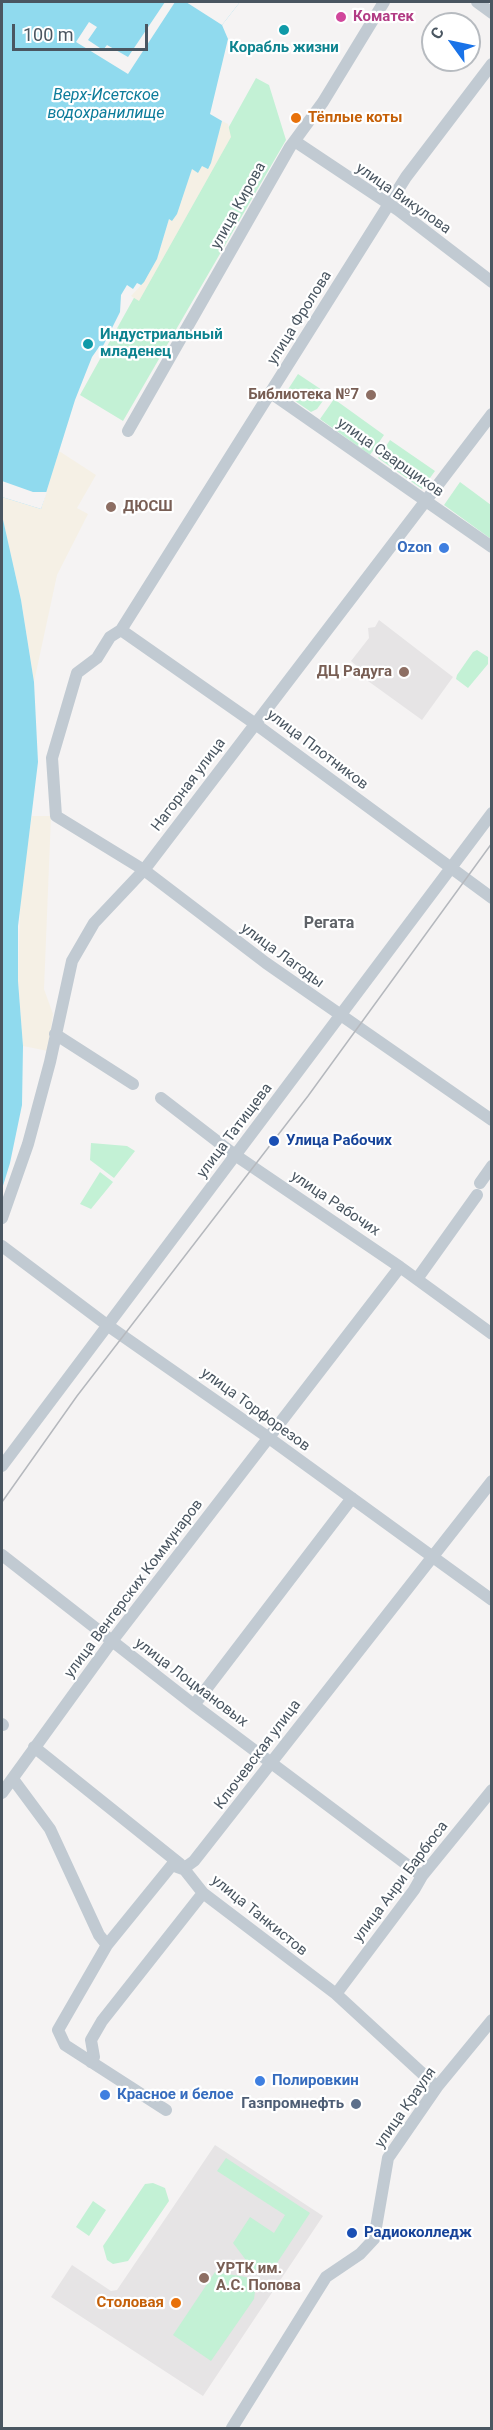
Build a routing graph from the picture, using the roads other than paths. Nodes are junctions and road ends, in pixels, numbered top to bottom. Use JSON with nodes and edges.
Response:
{"nodes":[{"id":1,"x":384,"y":2,"type":"edge"},
{"id":2,"x":477,"y":2,"type":"edge"},
{"id":3,"x":492,"y":13,"type":"edge"},
{"id":4,"x":492,"y":64,"type":"edge"},
{"id":5,"x":296,"y":142,"type":"junction"},
{"id":6,"x":388,"y":206,"type":"junction"},
{"id":7,"x":492,"y":282,"type":"edge"},
{"id":8,"x":271,"y":393,"type":"junction"},
{"id":9,"x":492,"y":414,"type":"edge"},
{"id":10,"x":128,"y":431,"type":"dead end"},
{"id":11,"x":425,"y":501,"type":"junction"},
{"id":12,"x":492,"y":547,"type":"edge"},
{"id":13,"x":121,"y":630,"type":"junction"},
{"id":14,"x":254,"y":723,"type":"junction"},
{"id":15,"x":492,"y":813,"type":"edge"},
{"id":16,"x":56,"y":816,"type":"joint"},
{"id":17,"x":450,"y":868,"type":"junction"},
{"id":18,"x":144,"y":870,"type":"junction"},
{"id":19,"x":492,"y":898,"type":"edge"},
{"id":20,"x":339,"y":1016,"type":"junction"},
{"id":21,"x":55,"y":1034,"type":"junction"},
{"id":22,"x":133,"y":1084,"type":"dead end"},
{"id":23,"x":161,"y":1098,"type":"dead end"},
{"id":24,"x":492,"y":1120,"type":"edge"},
{"id":25,"x":235,"y":1155,"type":"junction"},
{"id":26,"x":492,"y":1166,"type":"edge"},
{"id":27,"x":2,"y":1218,"type":"edge"},
{"id":28,"x":2,"y":1246,"type":"edge"},
{"id":29,"x":400,"y":1267,"type":"junction"},
{"id":30,"x":417,"y":1280,"type":"junction"},
{"id":31,"x":107,"y":1325,"type":"junction"},
{"id":32,"x":492,"y":1334,"type":"edge"},
{"id":33,"x":268,"y":1438,"type":"junction"},
{"id":34,"x":2,"y":1466,"type":"edge"},
{"id":35,"x":492,"y":1481,"type":"edge"},
{"id":36,"x":352,"y":1498,"type":"junction"},
{"id":37,"x":2,"y":1555,"type":"edge"},
{"id":38,"x":434,"y":1556,"type":"junction"},
{"id":39,"x":492,"y":1600,"type":"edge"},
{"id":40,"x":112,"y":1641,"type":"junction"},
{"id":41,"x":194,"y":1705,"type":"junction"},
{"id":42,"x":34,"y":1747,"type":"junction"},
{"id":43,"x":273,"y":1762,"type":"junction"},
{"id":44,"x":13,"y":1779,"type":"junction"},
{"id":45,"x":492,"y":1790,"type":"edge"},
{"id":46,"x":2,"y":1793,"type":"edge"},
{"id":47,"x":183,"y":1869,"type":"junction"},
{"id":48,"x":422,"y":1876,"type":"junction"},
{"id":49,"x":203,"y":1893,"type":"junction"},
{"id":50,"x":107,"y":1945,"type":"junction"},
{"id":51,"x":336,"y":1994,"type":"junction"},
{"id":52,"x":492,"y":2020,"type":"edge"},
{"id":53,"x":91,"y":2062,"type":"junction"},
{"id":54,"x":437,"y":2087,"type":"junction"},
{"id":55,"x":166,"y":2110,"type":"dead end"},
{"id":56,"x":232,"y":2428,"type":"edge"}],
"edges":[{"from":1,"to":5,"type":"street","name":"улица Кирова"},
{"from":2,"to":3,"type":"street"},
{"from":4,"to":6,"type":"street","name":"улица Фролова"},
{"from":5,"to":6,"type":"street","name":"улица Викулова"},
{"from":5,"to":10,"type":"street","name":"улица Кирова"},
{"from":6,"to":7,"type":"street","name":"улица Викулова"},
{"from":6,"to":8,"type":"street","name":"улица Фролова"},
{"from":8,"to":11,"type":"street","name":"улица Сварщиков"},
{"from":8,"to":13,"type":"street","name":"улица Фролова"},
{"from":9,"to":11,"type":"street","name":"Нагорная улица"},
{"from":11,"to":12,"type":"street","name":"улица Сварщиков"},
{"from":11,"to":14,"type":"street","name":"Нагорная улица"},
{"from":13,"to":14,"type":"street","name":"улица Плотников"},
{"from":13,"to":16,"type":"street","name":"улица Фролова"},
{"from":14,"to":17,"type":"street","name":"улица Плотников"},
{"from":14,"to":18,"type":"street","name":"Нагорная улица"},
{"from":15,"to":17,"type":"street","name":"улица Татищева"},
{"from":16,"to":18,"type":"street","name":"улица Лагоды"},
{"from":17,"to":19,"type":"street","name":"улица Плотников"},
{"from":17,"to":20,"type":"street","name":"улица Татищева"},
{"from":18,"to":20,"type":"street","name":"улица Лагоды"},
{"from":18,"to":21,"type":"street","name":"Нагорная улица"},
{"from":20,"to":24,"type":"street","name":"улица Лагоды"},
{"from":20,"to":25,"type":"street","name":"улица Татищева"},
{"from":21,"to":22,"type":"street"},
{"from":21,"to":27,"type":"street","name":"Нагорная улица"},
{"from":23,"to":25,"type":"street","name":"улица Рабочих"},
{"from":25,"to":29,"type":"street","name":"улица Рабочих"},
{"from":25,"to":31,"type":"street","name":"улица Татищева"},
{"from":26,"to":30,"type":"street"},
{"from":28,"to":31,"type":"street","name":"улица Торфорезов"},
{"from":29,"to":30,"type":"street","name":"улица Рабочих"},
{"from":29,"to":33,"type":"street","name":"улица Венгерских Коммунаров"},
{"from":30,"to":32,"type":"street","name":"улица Рабочих"},
{"from":31,"to":33,"type":"street","name":"улица Торфорезов"},
{"from":31,"to":34,"type":"street","name":"улица Татищева"},
{"from":33,"to":36,"type":"street","name":"улица Торфорезов"},
{"from":33,"to":40,"type":"street","name":"улица Венгерских Коммунаров"},
{"from":35,"to":38,"type":"street","name":"Ключевская улица"},
{"from":36,"to":38,"type":"street","name":"улица Торфорезов"},
{"from":36,"to":41,"type":"street"},
{"from":37,"to":40,"type":"street","name":"улица Лоцмановых"},
{"from":38,"to":39,"type":"street","name":"улица Торфорезов"},
{"from":38,"to":43,"type":"street","name":"Ключевская улица"},
{"from":40,"to":41,"type":"street","name":"улица Лоцмановых"},
{"from":40,"to":42,"type":"street","name":"улица Венгерских Коммунаров"},
{"from":41,"to":43,"type":"street","name":"улица Лоцмановых"},
{"from":42,"to":44,"type":"street","name":"улица Венгерских Коммунаров"},
{"from":42,"to":47,"type":"street","name":"улица Танкистов"},
{"from":43,"to":47,"type":"street","name":"Ключевская улица"},
{"from":43,"to":48,"type":"street","name":"улица Лоцмановых"},
{"from":44,"to":46,"type":"street"},
{"from":44,"to":50,"type":"street"},
{"from":45,"to":48,"type":"street","name":"улица Анри Барбюса"},
{"from":47,"to":49,"type":"street","name":"улица Танкистов"},
{"from":47,"to":50,"type":"street","name":"Ключевская улица"},
{"from":48,"to":51,"type":"street","name":"улица Анри Барбюса"},
{"from":49,"to":51,"type":"street","name":"улица Танкистов"},
{"from":49,"to":53,"type":"street"},
{"from":50,"to":53,"type":"street","name":"Ключевская улица"},
{"from":51,"to":54,"type":"street","name":"улица Танкистов"},
{"from":52,"to":54,"type":"street","name":"улица Крауля"},
{"from":53,"to":55,"type":"street"},
{"from":54,"to":56,"type":"street","name":"улица Крауля"}]}
